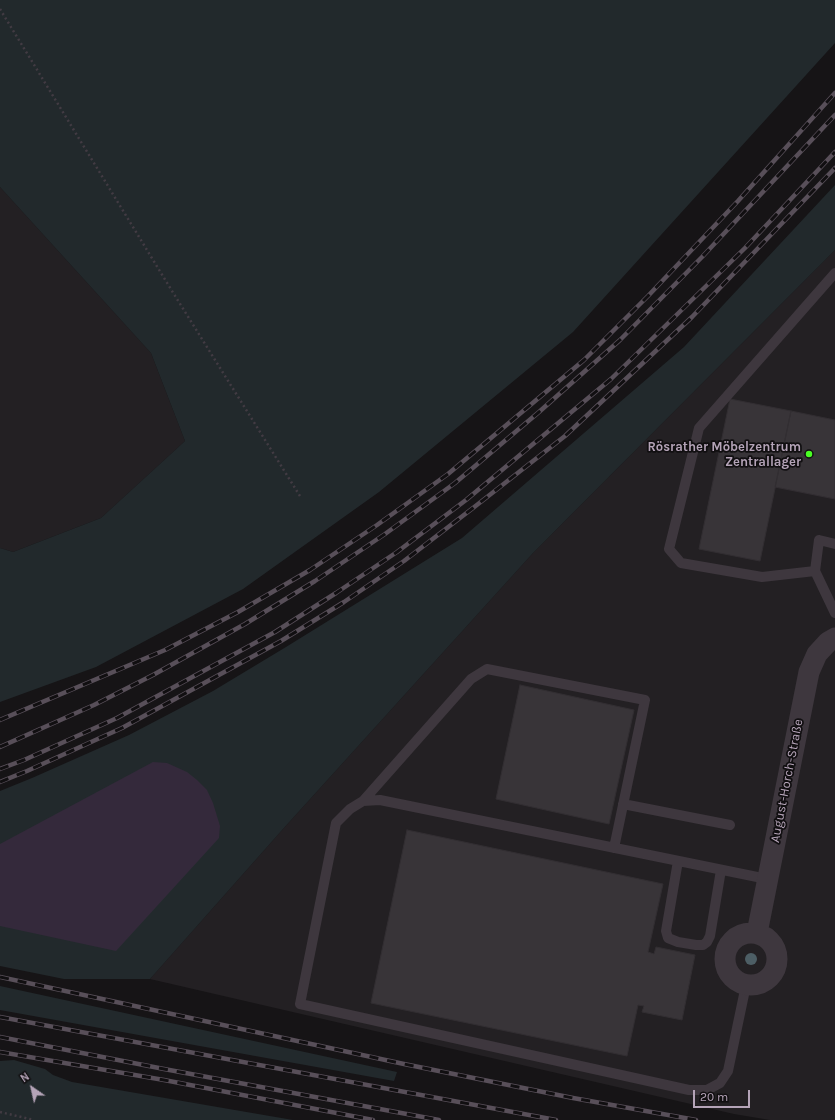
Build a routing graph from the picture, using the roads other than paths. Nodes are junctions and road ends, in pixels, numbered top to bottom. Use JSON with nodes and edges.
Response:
{"nodes":[{"id":1,"x":835,"y":273,"type":"edge"},
{"id":2,"x":835,"y":544,"type":"edge"},
{"id":3,"x":815,"y":571,"type":"junction"},
{"id":4,"x":835,"y":613,"type":"edge"},
{"id":5,"x":835,"y":638,"type":"edge"},
{"id":6,"x":363,"y":801,"type":"junction"},
{"id":7,"x":623,"y":804,"type":"junction"},
{"id":8,"x":730,"y":825,"type":"dead end"},
{"id":9,"x":614,"y":848,"type":"junction"},
{"id":10,"x":678,"y":861,"type":"junction"},
{"id":11,"x":721,"y":870,"type":"junction"},
{"id":12,"x":767,"y":879,"type":"junction"},
{"id":13,"x":756,"y":933,"type":"junction"},
{"id":14,"x":746,"y":985,"type":"junction"}],
"edges":[{"from":1,"to":3,"type":"lane"},
{"from":2,"to":3,"type":"lane"},
{"from":3,"to":4,"type":"lane"},
{"from":5,"to":12,"type":"street","name":"August-Horch-Straße"},
{"from":6,"to":7,"type":"lane"},
{"from":6,"to":9,"type":"lane"},
{"from":6,"to":14,"type":"lane"},
{"from":7,"to":8,"type":"lane"},
{"from":7,"to":9,"type":"lane"},
{"from":9,"to":10,"type":"lane"},
{"from":10,"to":11,"type":"lane"},
{"from":10,"to":11,"type":"lane"},
{"from":11,"to":12,"type":"lane"},
{"from":12,"to":13,"type":"street","name":"August-Horch-Straße"},
{"from":13,"to":14,"type":"street"},
{"from":13,"to":14,"type":"street"}]}
